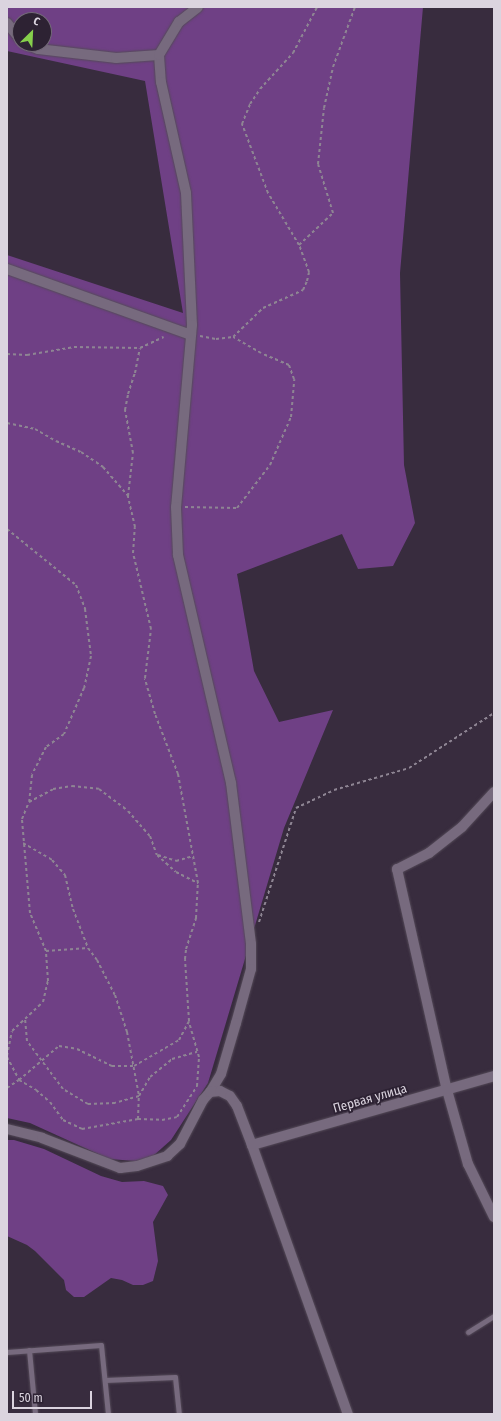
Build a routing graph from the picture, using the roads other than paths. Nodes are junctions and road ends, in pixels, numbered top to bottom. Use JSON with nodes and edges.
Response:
{"nodes":[{"id":1,"x":198,"y":7,"type":"edge"},
{"id":2,"x":52,"y":51,"type":"edge"},
{"id":3,"x":159,"y":55,"type":"junction"},
{"id":4,"x":7,"y":269,"type":"edge"},
{"id":5,"x":191,"y":335,"type":"junction"},
{"id":6,"x":494,"y":792,"type":"edge"},
{"id":7,"x":494,"y":1076,"type":"edge"},
{"id":8,"x":447,"y":1090,"type":"junction"},
{"id":9,"x":210,"y":1092,"type":"junction"},
{"id":10,"x":7,"y":1130,"type":"edge"},
{"id":11,"x":252,"y":1145,"type":"junction"},
{"id":12,"x":494,"y":1217,"type":"edge"},
{"id":13,"x":494,"y":1316,"type":"edge"},
{"id":14,"x":468,"y":1332,"type":"dead end"},
{"id":15,"x":29,"y":1350,"type":"junction"},
{"id":16,"x":7,"y":1352,"type":"edge"},
{"id":17,"x":105,"y":1380,"type":"junction"},
{"id":18,"x":35,"y":1414,"type":"edge"},
{"id":19,"x":108,"y":1414,"type":"edge"},
{"id":20,"x":179,"y":1414,"type":"edge"},
{"id":21,"x":348,"y":1414,"type":"edge"}],
"edges":[{"from":1,"to":3,"type":"street"},
{"from":2,"to":3,"type":"street"},
{"from":3,"to":5,"type":"street"},
{"from":4,"to":5,"type":"street"},
{"from":5,"to":9,"type":"street"},
{"from":6,"to":8,"type":"street"},
{"from":7,"to":8,"type":"street","name":"Первая улица"},
{"from":8,"to":11,"type":"street","name":"Первая улица"},
{"from":8,"to":12,"type":"street"},
{"from":9,"to":10,"type":"street"},
{"from":9,"to":11,"type":"street"},
{"from":11,"to":21,"type":"street"},
{"from":13,"to":14,"type":"lane"},
{"from":15,"to":16,"type":"lane"},
{"from":15,"to":17,"type":"lane"},
{"from":15,"to":18,"type":"lane"},
{"from":17,"to":19,"type":"lane"},
{"from":17,"to":20,"type":"lane"}]}
